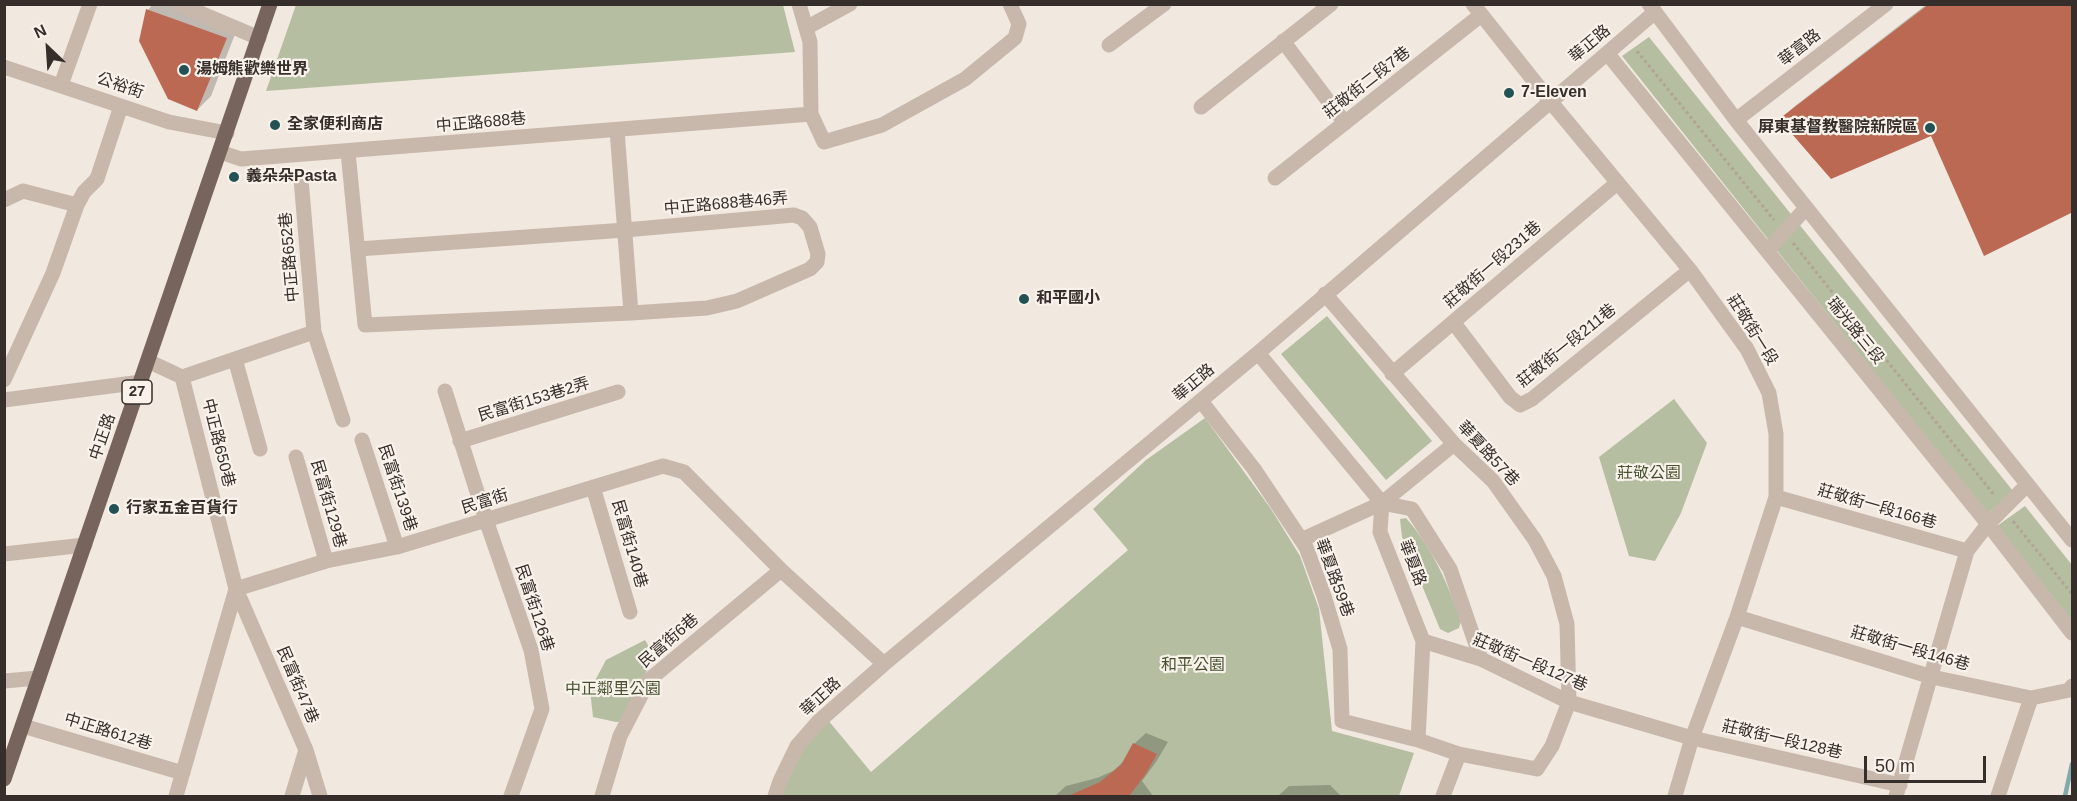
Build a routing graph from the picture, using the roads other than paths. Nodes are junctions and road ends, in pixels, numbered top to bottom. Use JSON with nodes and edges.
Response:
{"nodes":[{"id":1,"x":90,"y":4,"type":"edge"},
{"id":2,"x":179,"y":4,"type":"edge"},
{"id":3,"x":270,"y":4,"type":"edge"},
{"id":4,"x":799,"y":4,"type":"edge"},
{"id":5,"x":850,"y":4,"type":"edge"},
{"id":6,"x":1010,"y":4,"type":"edge"},
{"id":7,"x":1164,"y":4,"type":"edge"},
{"id":8,"x":1331,"y":4,"type":"edge"},
{"id":9,"x":1886,"y":4,"type":"edge"},
{"id":10,"x":1652,"y":8,"type":"edge"},
{"id":11,"x":1477,"y":10,"type":"edge"},
{"id":12,"x":806,"y":28,"type":"junction"},
{"id":13,"x":259,"y":38,"type":"junction"},
{"id":14,"x":1283,"y":41,"type":"junction"},
{"id":15,"x":1108,"y":45,"type":"dead end"},
{"id":16,"x":1607,"y":53,"type":"junction"},
{"id":17,"x":4,"y":68,"type":"edge"},
{"id":18,"x":61,"y":85,"type":"junction"},
{"id":19,"x":1550,"y":101,"type":"junction"},
{"id":20,"x":121,"y":106,"type":"junction"},
{"id":21,"x":1201,"y":107,"type":"dead end"},
{"id":22,"x":811,"y":114,"type":"junction"},
{"id":23,"x":1736,"y":120,"type":"junction"},
{"id":24,"x":1345,"y":123,"type":"junction"},
{"id":25,"x":617,"y":130,"type":"junction"},
{"id":26,"x":226,"y":133,"type":"junction"},
{"id":27,"x":220,"y":152,"type":"junction"},
{"id":28,"x":348,"y":152,"type":"junction"},
{"id":29,"x":1275,"y":178,"type":"dead end"},
{"id":30,"x":301,"y":179,"type":"dead end"},
{"id":31,"x":1617,"y":183,"type":"junction"},
{"id":32,"x":4,"y":200,"type":"edge"},
{"id":33,"x":77,"y":205,"type":"junction"},
{"id":34,"x":1806,"y":208,"type":"junction"},
{"id":35,"x":625,"y":230,"type":"junction"},
{"id":36,"x":358,"y":249,"type":"junction"},
{"id":37,"x":1767,"y":251,"type":"junction"},
{"id":38,"x":1690,"y":270,"type":"junction"},
{"id":39,"x":1325,"y":294,"type":"junction"},
{"id":40,"x":631,"y":314,"type":"junction"},
{"id":41,"x":1454,"y":323,"type":"junction"},
{"id":42,"x":314,"y":332,"type":"junction"},
{"id":43,"x":1258,"y":353,"type":"junction"},
{"id":44,"x":235,"y":358,"type":"junction"},
{"id":45,"x":148,"y":362,"type":"junction"},
{"id":46,"x":1392,"y":374,"type":"junction"},
{"id":47,"x":182,"y":377,"type":"junction"},
{"id":48,"x":4,"y":380,"type":"edge"},
{"id":49,"x":141,"y":382,"type":"junction"},
{"id":50,"x":446,"y":391,"type":"dead end"},
{"id":51,"x":618,"y":392,"type":"dead end"},
{"id":52,"x":4,"y":400,"type":"edge"},
{"id":53,"x":1201,"y":401,"type":"junction"},
{"id":54,"x":343,"y":420,"type":"dead end"},
{"id":55,"x":362,"y":440,"type":"dead end"},
{"id":56,"x":460,"y":441,"type":"junction"},
{"id":57,"x":1454,"y":444,"type":"junction"},
{"id":58,"x":261,"y":449,"type":"dead end"},
{"id":59,"x":296,"y":457,"type":"dead end"},
{"id":60,"x":2027,"y":485,"type":"junction"},
{"id":61,"x":593,"y":487,"type":"junction"},
{"id":62,"x":1776,"y":497,"type":"junction"},
{"id":63,"x":1382,"y":503,"type":"junction"},
{"id":64,"x":486,"y":520,"type":"junction"},
{"id":65,"x":1988,"y":524,"type":"junction"},
{"id":66,"x":1301,"y":540,"type":"junction"},
{"id":67,"x":2073,"y":540,"type":"edge"},
{"id":68,"x":85,"y":545,"type":"junction"},
{"id":69,"x":397,"y":547,"type":"junction"},
{"id":70,"x":1967,"y":551,"type":"junction"},
{"id":71,"x":4,"y":554,"type":"edge"},
{"id":72,"x":326,"y":561,"type":"junction"},
{"id":73,"x":781,"y":570,"type":"junction"},
{"id":74,"x":236,"y":589,"type":"junction"},
{"id":75,"x":630,"y":612,"type":"dead end"},
{"id":76,"x":1737,"y":617,"type":"junction"},
{"id":77,"x":2073,"y":633,"type":"edge"},
{"id":78,"x":1423,"y":641,"type":"junction"},
{"id":79,"x":1481,"y":659,"type":"junction"},
{"id":80,"x":884,"y":664,"type":"junction"},
{"id":81,"x":1932,"y":677,"type":"junction"},
{"id":82,"x":39,"y":678,"type":"junction"},
{"id":83,"x":4,"y":681,"type":"edge"},
{"id":84,"x":2073,"y":686,"type":"edge"},
{"id":85,"x":2031,"y":698,"type":"junction"},
{"id":86,"x":1569,"y":702,"type":"junction"},
{"id":87,"x":23,"y":726,"type":"junction"},
{"id":88,"x":1692,"y":738,"type":"junction"},
{"id":89,"x":1418,"y":740,"type":"junction"},
{"id":90,"x":306,"y":750,"type":"junction"},
{"id":91,"x":1459,"y":754,"type":"junction"},
{"id":92,"x":183,"y":773,"type":"junction"},
{"id":93,"x":4,"y":779,"type":"edge"},
{"id":94,"x":1898,"y":791,"type":"edge"},
{"id":95,"x":176,"y":796,"type":"edge"},
{"id":96,"x":292,"y":796,"type":"edge"},
{"id":97,"x":320,"y":796,"type":"edge"},
{"id":98,"x":512,"y":796,"type":"edge"},
{"id":99,"x":602,"y":796,"type":"edge"},
{"id":100,"x":775,"y":796,"type":"edge"},
{"id":101,"x":1443,"y":796,"type":"edge"},
{"id":102,"x":1675,"y":796,"type":"edge"},
{"id":103,"x":1998,"y":796,"type":"edge"}],
"edges":[{"from":1,"to":18,"type":"street"},
{"from":2,"to":13,"type":"street"},
{"from":3,"to":13,"type":"main road","name":"中正路","number":"27"},
{"from":4,"to":12,"type":"street"},
{"from":5,"to":12,"type":"street"},
{"from":6,"to":22,"type":"street"},
{"from":7,"to":15,"type":"street"},
{"from":8,"to":14,"type":"street"},
{"from":9,"to":23,"type":"street","name":"華富路"},
{"from":10,"to":16,"type":"street","name":"華正路"},
{"from":10,"to":23,"type":"street"},
{"from":11,"to":19,"type":"street","name":"莊敬街一段"},
{"from":11,"to":24,"type":"street","name":"莊敬街二段7巷"},
{"from":12,"to":22,"type":"street"},
{"from":13,"to":26,"type":"main road","name":"中正路","number":"27"},
{"from":14,"to":21,"type":"street"},
{"from":14,"to":24,"type":"street"},
{"from":16,"to":19,"type":"street","name":"華正路"},
{"from":16,"to":37,"type":"street","name":"瑞光路三段"},
{"from":17,"to":18,"type":"street","name":"公裕街"},
{"from":18,"to":20,"type":"street","name":"公裕街"},
{"from":19,"to":31,"type":"street","name":"莊敬街一段"},
{"from":19,"to":39,"type":"street","name":"華正路"},
{"from":20,"to":26,"type":"street","name":"公裕街"},
{"from":20,"to":33,"type":"street"},
{"from":22,"to":25,"type":"street","name":"中正路688巷"},
{"from":23,"to":34,"type":"street"},
{"from":24,"to":29,"type":"street","name":"莊敬街二段7巷"},
{"from":25,"to":28,"type":"street","name":"中正路688巷"},
{"from":25,"to":35,"type":"street"},
{"from":26,"to":27,"type":"main road","name":"中正路","number":"27"},
{"from":27,"to":28,"type":"street","name":"中正路688巷"},
{"from":27,"to":45,"type":"main road","name":"中正路","number":"27"},
{"from":28,"to":36,"type":"street"},
{"from":30,"to":42,"type":"street","name":"中正路652巷"},
{"from":31,"to":38,"type":"street","name":"莊敬街一段"},
{"from":31,"to":41,"type":"street","name":"莊敬街一段231巷"},
{"from":32,"to":33,"type":"street"},
{"from":33,"to":48,"type":"street"},
{"from":34,"to":37,"type":"street"},
{"from":34,"to":60,"type":"street"},
{"from":35,"to":36,"type":"street","name":"中正路688巷46弄"},
{"from":35,"to":40,"type":"street"},
{"from":35,"to":40,"type":"street","name":"中正路688巷46弄"},
{"from":36,"to":40,"type":"street","name":"中正路688巷46弄"},
{"from":37,"to":65,"type":"street","name":"瑞光路三段"},
{"from":38,"to":41,"type":"street","name":"莊敬街一段211巷"},
{"from":38,"to":62,"type":"street","name":"莊敬街一段"},
{"from":39,"to":43,"type":"street","name":"華正路"},
{"from":39,"to":46,"type":"street","name":"華夏路57巷"},
{"from":41,"to":46,"type":"street","name":"莊敬街一段231巷"},
{"from":42,"to":44,"type":"street"},
{"from":42,"to":54,"type":"street","name":"中正路652巷"},
{"from":43,"to":53,"type":"street","name":"華正路"},
{"from":43,"to":63,"type":"street"},
{"from":44,"to":47,"type":"street"},
{"from":44,"to":58,"type":"street"},
{"from":45,"to":47,"type":"street"},
{"from":45,"to":49,"type":"main road","name":"中正路","number":"27"},
{"from":46,"to":57,"type":"street","name":"華夏路57巷"},
{"from":47,"to":74,"type":"street","name":"中正路650巷"},
{"from":49,"to":52,"type":"street"},
{"from":49,"to":68,"type":"main road","name":"中正路","number":"27"},
{"from":50,"to":56,"type":"street","name":"民富街126巷"},
{"from":51,"to":56,"type":"street","name":"民富街153巷2弄"},
{"from":53,"to":66,"type":"street","name":"華夏路59巷"},
{"from":53,"to":80,"type":"street","name":"華正路"},
{"from":55,"to":69,"type":"street","name":"民富街139巷"},
{"from":56,"to":64,"type":"street","name":"民富街126巷"},
{"from":57,"to":63,"type":"street"},
{"from":57,"to":86,"type":"street","name":"華夏路57巷"},
{"from":59,"to":72,"type":"street","name":"民富街129巷"},
{"from":60,"to":65,"type":"street"},
{"from":60,"to":67,"type":"street"},
{"from":61,"to":64,"type":"street","name":"民富街"},
{"from":61,"to":73,"type":"street","name":"民富街"},
{"from":61,"to":75,"type":"street","name":"民富街140巷"},
{"from":62,"to":70,"type":"street","name":"莊敬街一段166巷"},
{"from":62,"to":76,"type":"street","name":"莊敬街一段"},
{"from":63,"to":66,"type":"street"},
{"from":63,"to":78,"type":"street","name":"華夏路"},
{"from":63,"to":79,"type":"street"},
{"from":64,"to":69,"type":"street","name":"民富街"},
{"from":64,"to":98,"type":"street","name":"民富街126巷"},
{"from":65,"to":70,"type":"street"},
{"from":65,"to":77,"type":"street","name":"瑞光路三段"},
{"from":66,"to":89,"type":"street","name":"華夏路59巷"},
{"from":68,"to":71,"type":"street"},
{"from":68,"to":82,"type":"main road","name":"中正路","number":"27"},
{"from":69,"to":72,"type":"street","name":"民富街"},
{"from":70,"to":81,"type":"street"},
{"from":72,"to":74,"type":"street","name":"民富街"},
{"from":73,"to":80,"type":"street","name":"民富街"},
{"from":73,"to":99,"type":"street","name":"民富街6巷"},
{"from":74,"to":90,"type":"street","name":"民富街47巷"},
{"from":74,"to":92,"type":"street"},
{"from":76,"to":81,"type":"street","name":"莊敬街一段146巷"},
{"from":76,"to":88,"type":"street","name":"莊敬街一段"},
{"from":78,"to":79,"type":"street","name":"莊敬街一段127巷"},
{"from":78,"to":89,"type":"street","name":"華夏路"},
{"from":79,"to":86,"type":"street","name":"莊敬街一段127巷"},
{"from":80,"to":100,"type":"street","name":"華正路"},
{"from":81,"to":85,"type":"street","name":"莊敬街一段146巷"},
{"from":81,"to":94,"type":"street"},
{"from":82,"to":83,"type":"street"},
{"from":82,"to":87,"type":"main road","name":"中正路","number":"27"},
{"from":84,"to":85,"type":"street","name":"莊敬街一段146巷"},
{"from":85,"to":103,"type":"street"},
{"from":86,"to":88,"type":"street","name":"莊敬街一段127巷"},
{"from":86,"to":91,"type":"street"},
{"from":87,"to":92,"type":"street","name":"中正路612巷"},
{"from":87,"to":93,"type":"main road","name":"中正路","number":"27"},
{"from":88,"to":94,"type":"street","name":"莊敬街一段128巷"},
{"from":88,"to":102,"type":"street","name":"莊敬街一段"},
{"from":89,"to":91,"type":"street"},
{"from":90,"to":96,"type":"street"},
{"from":90,"to":97,"type":"street","name":"民富街47巷"},
{"from":91,"to":101,"type":"street"},
{"from":92,"to":95,"type":"street"}]}
